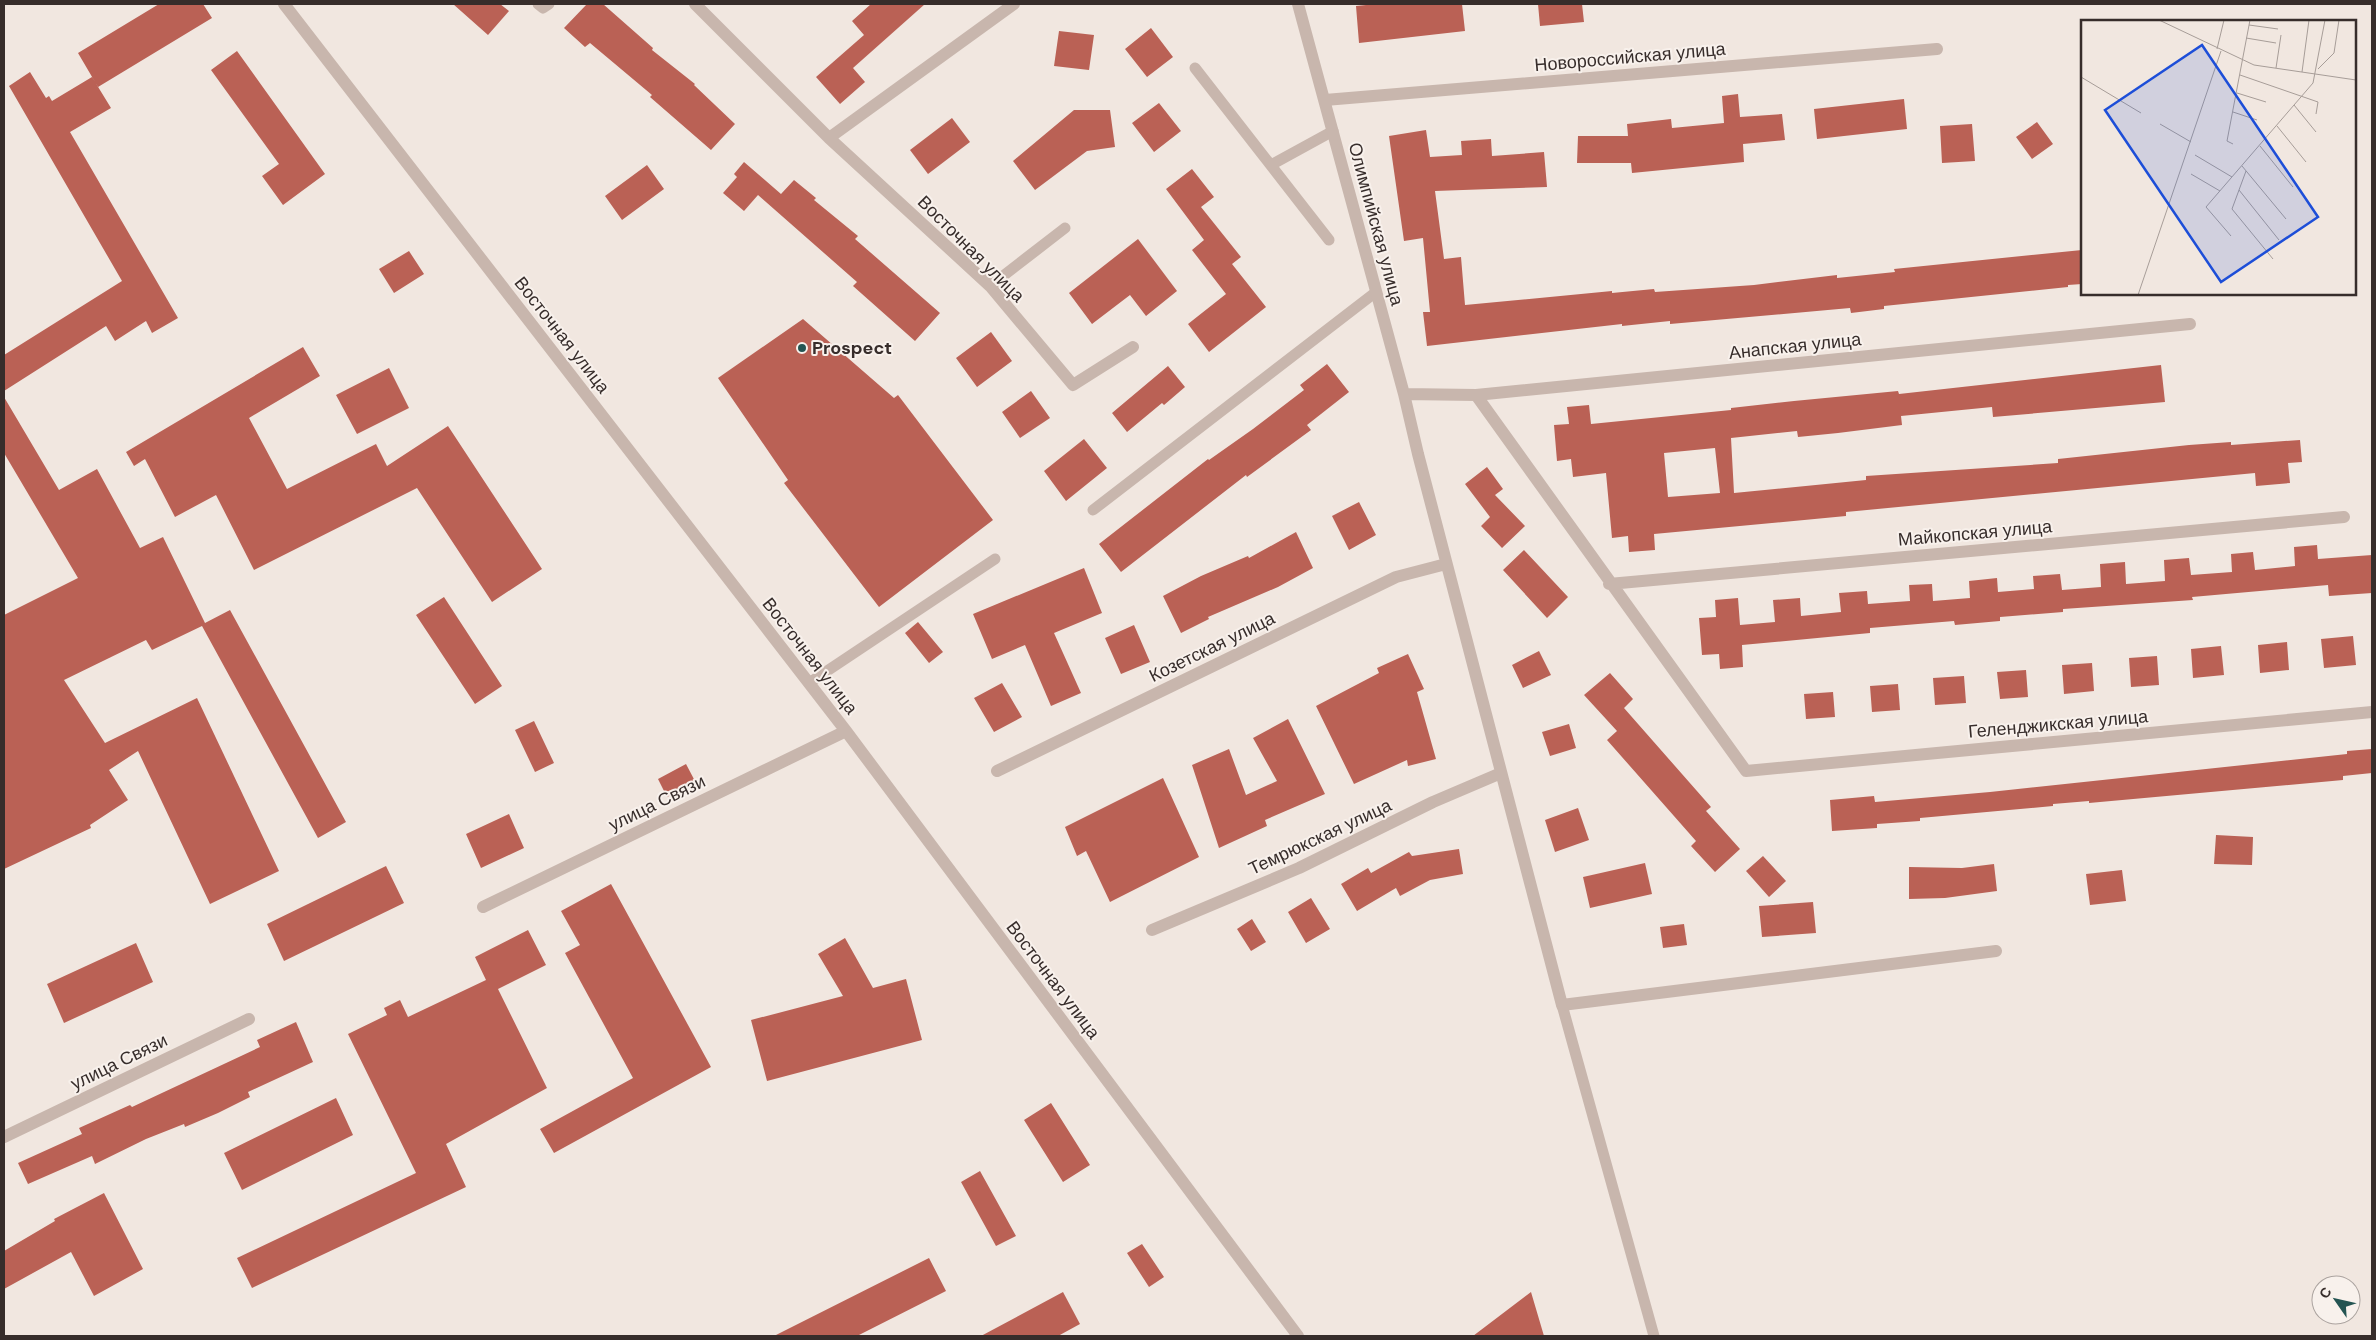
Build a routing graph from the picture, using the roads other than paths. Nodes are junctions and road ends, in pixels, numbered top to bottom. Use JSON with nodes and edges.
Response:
{"nodes":[{"id":1,"x":284,"y":4,"type":"edge"},
{"id":2,"x":538,"y":4,"type":"edge"},
{"id":3,"x":548,"y":4,"type":"edge"},
{"id":4,"x":696,"y":4,"type":"edge"},
{"id":5,"x":1014,"y":4,"type":"edge"},
{"id":6,"x":1298,"y":4,"type":"edge"},
{"id":7,"x":1938,"y":49,"type":"dead end"},
{"id":8,"x":1196,"y":68,"type":"dead end"},
{"id":9,"x":1325,"y":100,"type":"junction"},
{"id":10,"x":1333,"y":131,"type":"junction"},
{"id":11,"x":829,"y":138,"type":"junction"},
{"id":12,"x":1271,"y":165,"type":"junction"},
{"id":13,"x":1064,"y":228,"type":"dead end"},
{"id":14,"x":1328,"y":240,"type":"dead end"},
{"id":15,"x":990,"y":286,"type":"junction"},
{"id":16,"x":1376,"y":292,"type":"junction"},
{"id":17,"x":2190,"y":324,"type":"dead end"},
{"id":18,"x":1133,"y":347,"type":"dead end"},
{"id":19,"x":1404,"y":394,"type":"junction"},
{"id":20,"x":1476,"y":396,"type":"junction"},
{"id":21,"x":1093,"y":510,"type":"dead end"},
{"id":22,"x":2344,"y":517,"type":"dead end"},
{"id":23,"x":995,"y":559,"type":"dead end"},
{"id":24,"x":1446,"y":564,"type":"junction"},
{"id":25,"x":1610,"y":584,"type":"junction"},
{"id":26,"x":809,"y":683,"type":"junction"},
{"id":27,"x":2372,"y":712,"type":"edge"},
{"id":28,"x":846,"y":731,"type":"junction"},
{"id":29,"x":997,"y":771,"type":"dead end"},
{"id":30,"x":1501,"y":773,"type":"junction"},
{"id":31,"x":483,"y":907,"type":"dead end"},
{"id":32,"x":1152,"y":930,"type":"dead end"},
{"id":33,"x":1996,"y":951,"type":"dead end"},
{"id":34,"x":1562,"y":1005,"type":"junction"},
{"id":35,"x":249,"y":1019,"type":"dead end"},
{"id":36,"x":4,"y":1137,"type":"edge"},
{"id":37,"x":1298,"y":1336,"type":"edge"},
{"id":38,"x":1654,"y":1336,"type":"edge"}],
"edges":[{"from":1,"to":26,"type":"street","name":"Восточная улица"},
{"from":2,"to":3,"type":"lane"},
{"from":4,"to":11,"type":"street","name":"Восточная улица"},
{"from":5,"to":11,"type":"street"},
{"from":6,"to":9,"type":"street","name":"Олимпийская улица"},
{"from":7,"to":9,"type":"street","name":"Новороссийская улица"},
{"from":8,"to":12,"type":"lane"},
{"from":9,"to":10,"type":"street","name":"Олимпийская улица"},
{"from":10,"to":12,"type":"lane"},
{"from":10,"to":16,"type":"street","name":"Олимпийская улица"},
{"from":11,"to":15,"type":"street","name":"Восточная улица"},
{"from":12,"to":14,"type":"lane"},
{"from":13,"to":15,"type":"lane"},
{"from":15,"to":18,"type":"street","name":"Восточная улица"},
{"from":16,"to":19,"type":"street","name":"Олимпийская улица"},
{"from":16,"to":21,"type":"lane"},
{"from":17,"to":20,"type":"street","name":"Анапская улица"},
{"from":19,"to":20,"type":"street","name":"Анапская улица"},
{"from":19,"to":24,"type":"street","name":"Олимпийская улица"},
{"from":20,"to":25,"type":"street"},
{"from":22,"to":25,"type":"street","name":"Майкопская улица"},
{"from":23,"to":26,"type":"lane"},
{"from":24,"to":29,"type":"street","name":"Козетская улица"},
{"from":24,"to":30,"type":"street","name":"Олимпийская улица"},
{"from":25,"to":27,"type":"street","name":"Геленджикская улица"},
{"from":26,"to":28,"type":"street","name":"Восточная улица"},
{"from":28,"to":31,"type":"street","name":"улица Связи"},
{"from":28,"to":37,"type":"street","name":"Восточная улица"},
{"from":30,"to":32,"type":"street","name":"Темрюкская улица"},
{"from":30,"to":34,"type":"street","name":"Олимпийская улица"},
{"from":33,"to":34,"type":"street"},
{"from":34,"to":38,"type":"lane"},
{"from":35,"to":36,"type":"street","name":"улица Связи"}]}
